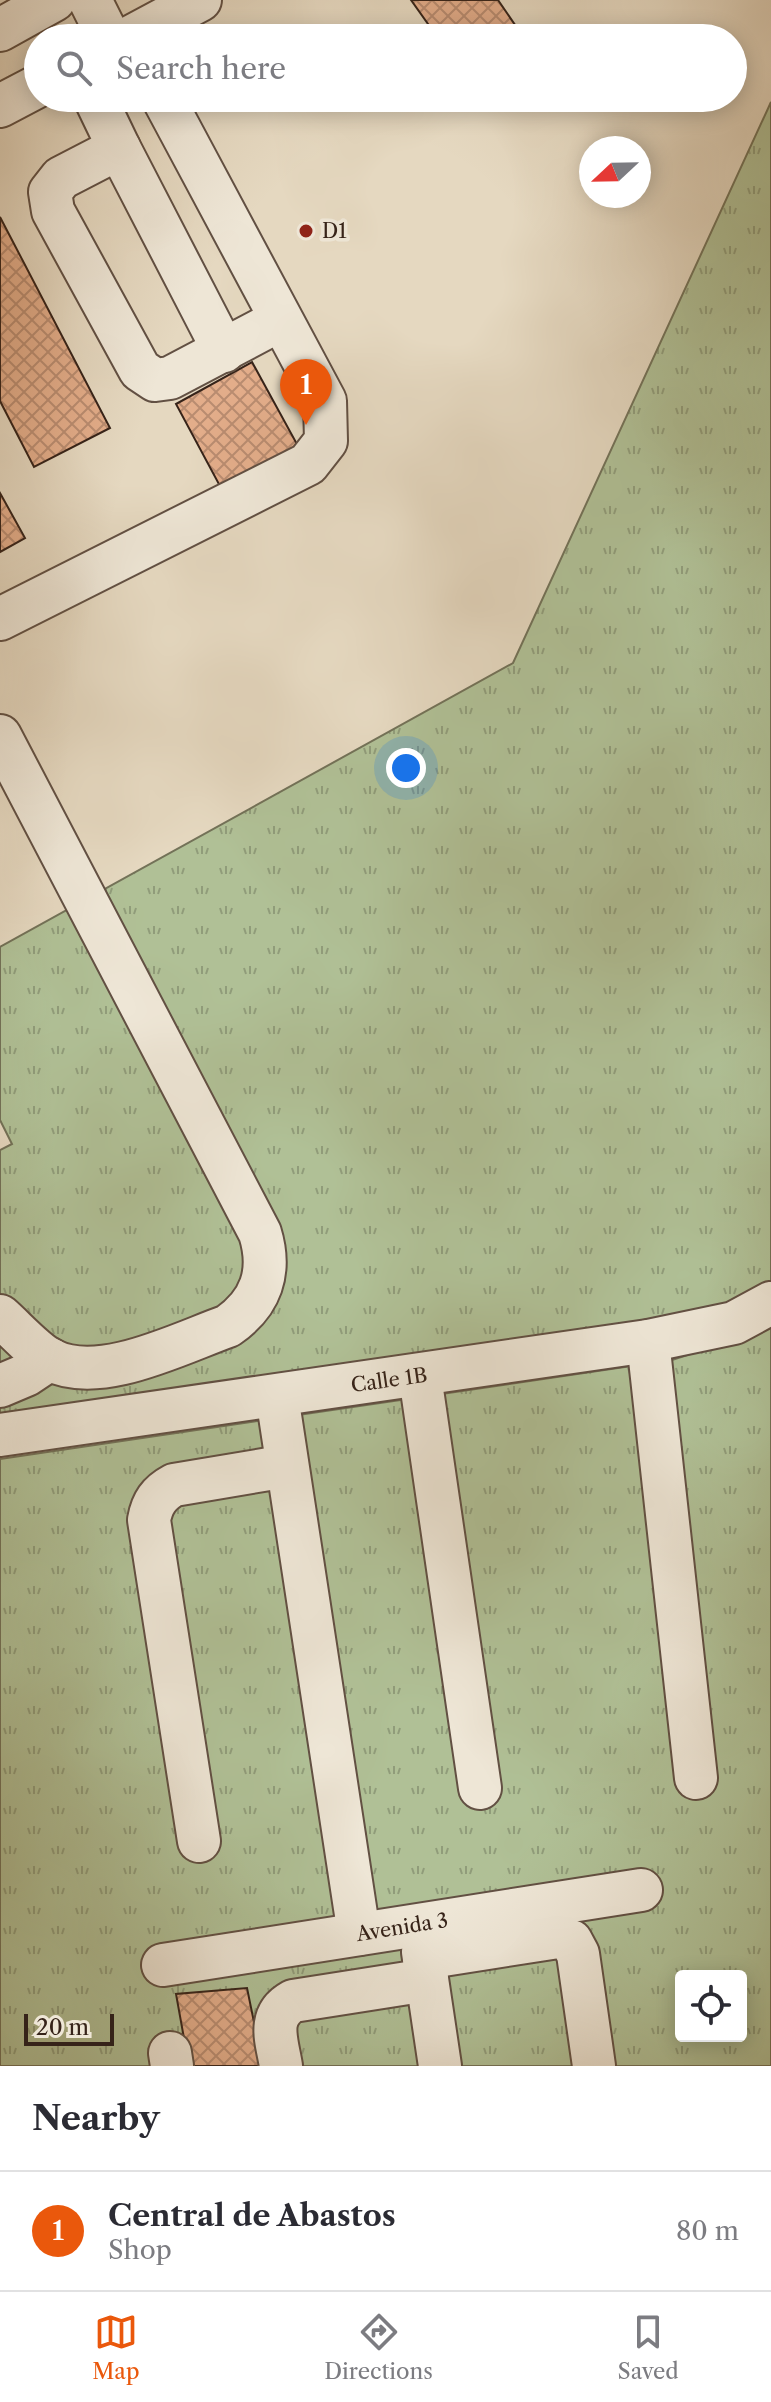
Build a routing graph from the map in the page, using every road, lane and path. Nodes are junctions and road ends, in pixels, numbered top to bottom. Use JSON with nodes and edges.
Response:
{"nodes":[{"id":1,"x":54,"y":0,"type":"edge"},
{"id":2,"x":90,"y":0,"type":"edge"},
{"id":3,"x":200,"y":0,"type":"edge"},
{"id":4,"x":102,"y":24,"type":"edge"},
{"id":5,"x":148,"y":24,"type":"edge"},
{"id":6,"x":0,"y":30,"type":"edge"},
{"id":7,"x":24,"y":93,"type":"edge"},
{"id":8,"x":0,"y":106,"type":"edge"},
{"id":9,"x":102,"y":112,"type":"edge"},
{"id":10,"x":170,"y":112,"type":"edge"},
{"id":11,"x":119,"y":148,"type":"junction"},
{"id":12,"x":280,"y":320,"type":"junction"},
{"id":13,"x":224,"y":351,"type":"junction"},
{"id":14,"x":0,"y":619,"type":"edge"},
{"id":15,"x":0,"y":736,"type":"edge"},
{"id":16,"x":771,"y":1303,"type":"edge"},
{"id":17,"x":0,"y":1316,"type":"edge"},
{"id":18,"x":648,"y":1341,"type":"junction"},
{"id":19,"x":50,"y":1359,"type":"junction"},
{"id":20,"x":420,"y":1376,"type":"junction"},
{"id":21,"x":0,"y":1386,"type":"edge"},
{"id":22,"x":277,"y":1396,"type":"junction"},
{"id":23,"x":0,"y":1435,"type":"edge"},
{"id":24,"x":287,"y":1466,"type":"junction"},
{"id":25,"x":696,"y":1778,"type":"dead end"},
{"id":26,"x":480,"y":1788,"type":"dead end"},
{"id":27,"x":199,"y":1841,"type":"dead end"},
{"id":28,"x":641,"y":1890,"type":"dead end"},
{"id":29,"x":359,"y":1934,"type":"junction"},
{"id":30,"x":423,"y":1954,"type":"junction"},
{"id":31,"x":163,"y":1965,"type":"dead end"},
{"id":32,"x":281,"y":2066,"type":"edge"},
{"id":33,"x":440,"y":2066,"type":"edge"},
{"id":34,"x":594,"y":2066,"type":"edge"}],
"edges":[{"from":1,"to":6,"type":"street"},
{"from":2,"to":4,"type":"street"},
{"from":3,"to":5,"type":"street"},
{"from":7,"to":8,"type":"street"},
{"from":9,"to":11,"type":"street"},
{"from":10,"to":12,"type":"street"},
{"from":11,"to":13,"type":"street"},
{"from":11,"to":13,"type":"street"},
{"from":12,"to":13,"type":"street"},
{"from":12,"to":14,"type":"street"},
{"from":15,"to":19,"type":"street"},
{"from":16,"to":18,"type":"street","name":"Calle 1B"},
{"from":17,"to":19,"type":"street"},
{"from":18,"to":20,"type":"street","name":"Calle 1B"},
{"from":18,"to":25,"type":"street"},
{"from":19,"to":21,"type":"street"},
{"from":20,"to":22,"type":"street","name":"Calle 1B"},
{"from":20,"to":26,"type":"street"},
{"from":22,"to":23,"type":"street","name":"Calle 1B"},
{"from":22,"to":24,"type":"street"},
{"from":24,"to":27,"type":"street"},
{"from":24,"to":29,"type":"street"},
{"from":28,"to":30,"type":"street","name":"Avenida 3"},
{"from":29,"to":30,"type":"street","name":"Avenida 3"},
{"from":29,"to":31,"type":"street","name":"Avenida 3"},
{"from":30,"to":32,"type":"street"},
{"from":30,"to":33,"type":"street"},
{"from":30,"to":34,"type":"street"}]}
